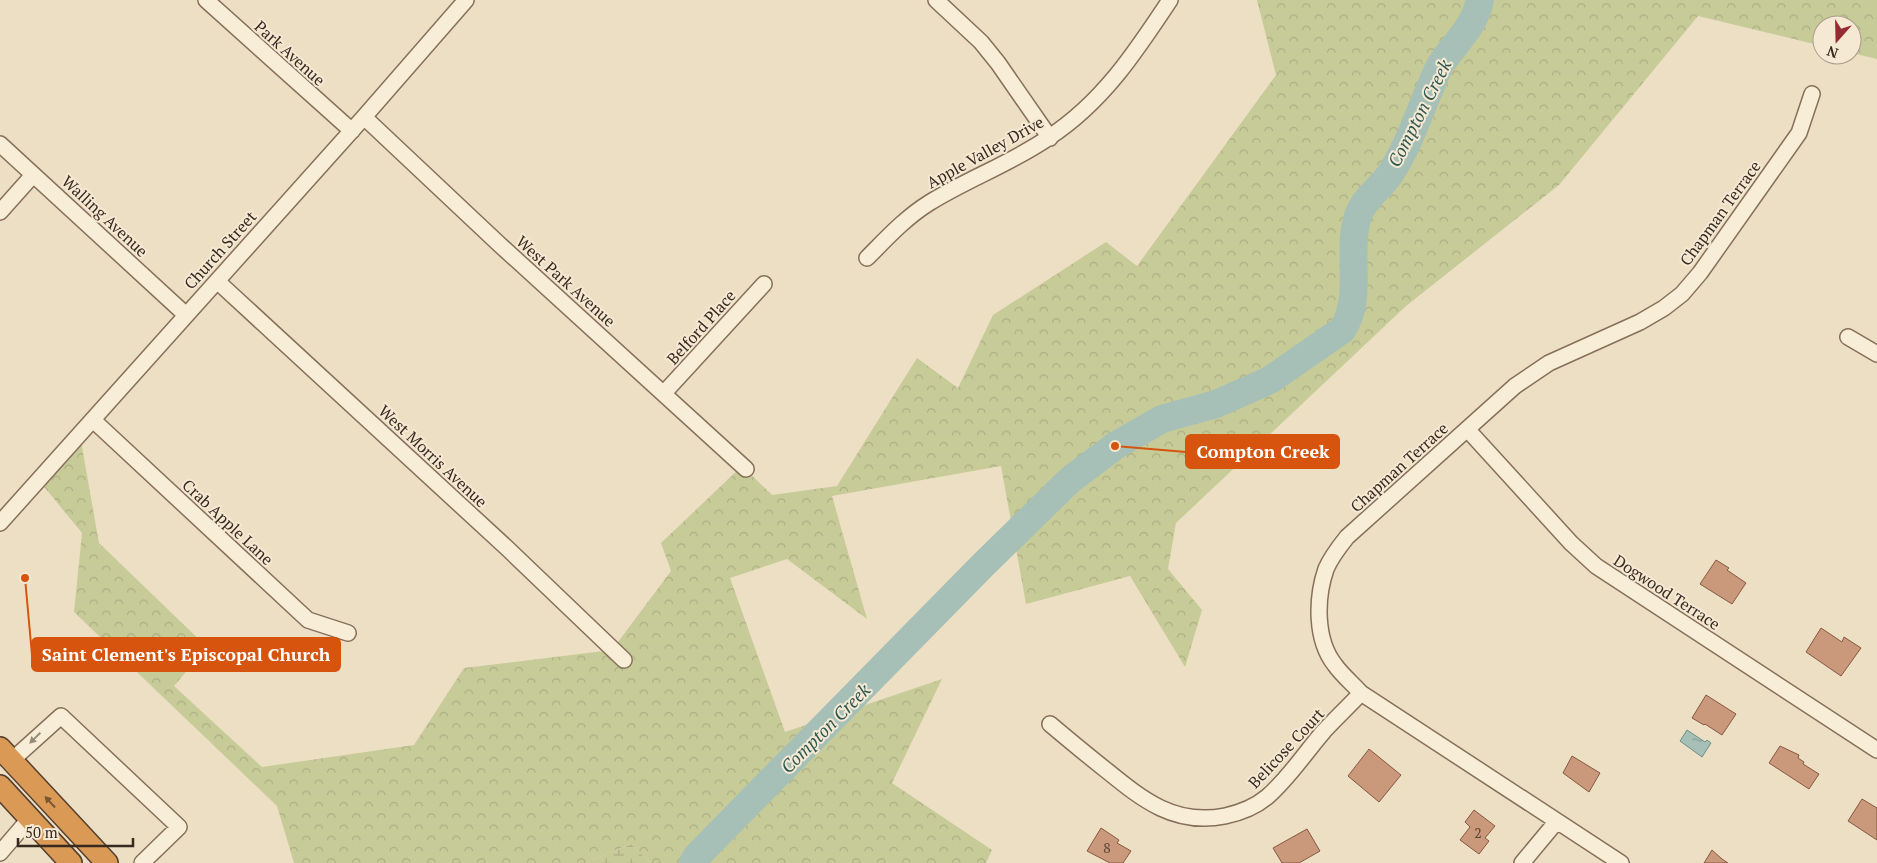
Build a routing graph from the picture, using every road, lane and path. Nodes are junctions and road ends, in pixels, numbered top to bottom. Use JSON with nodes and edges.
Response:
{"nodes":[{"id":1,"x":206,"y":0,"type":"edge"},
{"id":2,"x":466,"y":0,"type":"edge"},
{"id":3,"x":936,"y":0,"type":"edge"},
{"id":4,"x":1170,"y":0,"type":"edge"},
{"id":5,"x":1812,"y":94,"type":"dead end"},
{"id":6,"x":364,"y":117,"type":"junction"},
{"id":7,"x":352,"y":131,"type":"junction"},
{"id":8,"x":1050,"y":138,"type":"junction"},
{"id":9,"x":0,"y":144,"type":"edge"},
{"id":10,"x":34,"y":175,"type":"junction"},
{"id":11,"x":0,"y":212,"type":"edge"},
{"id":12,"x":866,"y":258,"type":"dead end"},
{"id":13,"x":216,"y":281,"type":"junction"},
{"id":14,"x":764,"y":284,"type":"dead end"},
{"id":15,"x":186,"y":315,"type":"junction"},
{"id":16,"x":1848,"y":338,"type":"dead end"},
{"id":17,"x":1877,"y":354,"type":"edge"},
{"id":18,"x":664,"y":393,"type":"junction"},
{"id":19,"x":93,"y":420,"type":"junction"},
{"id":20,"x":1466,"y":429,"type":"junction"},
{"id":21,"x":746,"y":469,"type":"dead end"},
{"id":22,"x":1,"y":519,"type":"edge"},
{"id":23,"x":348,"y":633,"type":"dead end"},
{"id":24,"x":624,"y":660,"type":"dead end"},
{"id":25,"x":1361,"y":693,"type":"junction"},
{"id":26,"x":1050,"y":724,"type":"dead end"},
{"id":27,"x":1877,"y":750,"type":"edge"},
{"id":28,"x":6,"y":755,"type":"edge"},
{"id":29,"x":0,"y":786,"type":"edge"},
{"id":30,"x":30,"y":818,"type":"junction"},
{"id":31,"x":1557,"y":821,"type":"junction"},
{"id":32,"x":0,"y":853,"type":"edge"},
{"id":33,"x":71,"y":863,"type":"edge"},
{"id":34,"x":106,"y":863,"type":"edge"},
{"id":35,"x":142,"y":863,"type":"edge"},
{"id":36,"x":1522,"y":863,"type":"edge"},
{"id":37,"x":1621,"y":863,"type":"edge"}],
"edges":[{"from":1,"to":7,"type":"street","name":"Park Avenue"},
{"from":2,"to":6,"type":"street","name":"Church Street"},
{"from":3,"to":8,"type":"street"},
{"from":4,"to":8,"type":"street","name":"Apple Valley Drive"},
{"from":5,"to":20,"type":"street","name":"Chapman Terrace"},
{"from":6,"to":7,"type":"street","name":"Church Street"},
{"from":6,"to":18,"type":"street","name":"West Park Avenue"},
{"from":7,"to":13,"type":"street","name":"Church Street"},
{"from":8,"to":12,"type":"street","name":"Apple Valley Drive"},
{"from":9,"to":10,"type":"street","name":"Walling Avenue"},
{"from":10,"to":11,"type":"street"},
{"from":10,"to":15,"type":"street","name":"Walling Avenue"},
{"from":13,"to":15,"type":"street","name":"Church Street"},
{"from":13,"to":24,"type":"street","name":"West Morris Avenue"},
{"from":14,"to":18,"type":"street","name":"Belford Place"},
{"from":15,"to":19,"type":"street","name":"Church Street"},
{"from":16,"to":17,"type":"street"},
{"from":18,"to":21,"type":"street","name":"West Park Avenue"},
{"from":19,"to":22,"type":"street","name":"Church Street"},
{"from":19,"to":23,"type":"street","name":"Crab Apple Lane"},
{"from":20,"to":25,"type":"street","name":"Chapman Terrace"},
{"from":20,"to":27,"type":"street","name":"Dogwood Terrace"},
{"from":25,"to":26,"type":"street","name":"Belicose Court"},
{"from":25,"to":31,"type":"street","name":"Chapman Terrace"},
{"from":34,"to":28,"type":"highway","one_way":true},
{"from":35,"to":28,"type":"street","one_way":true},
{"from":29,"to":30,"type":"highway"},
{"from":30,"to":32,"type":"street"},
{"from":30,"to":33,"type":"highway"},
{"from":31,"to":36,"type":"street"},
{"from":31,"to":37,"type":"street","name":"Chapman Terrace"}]}
